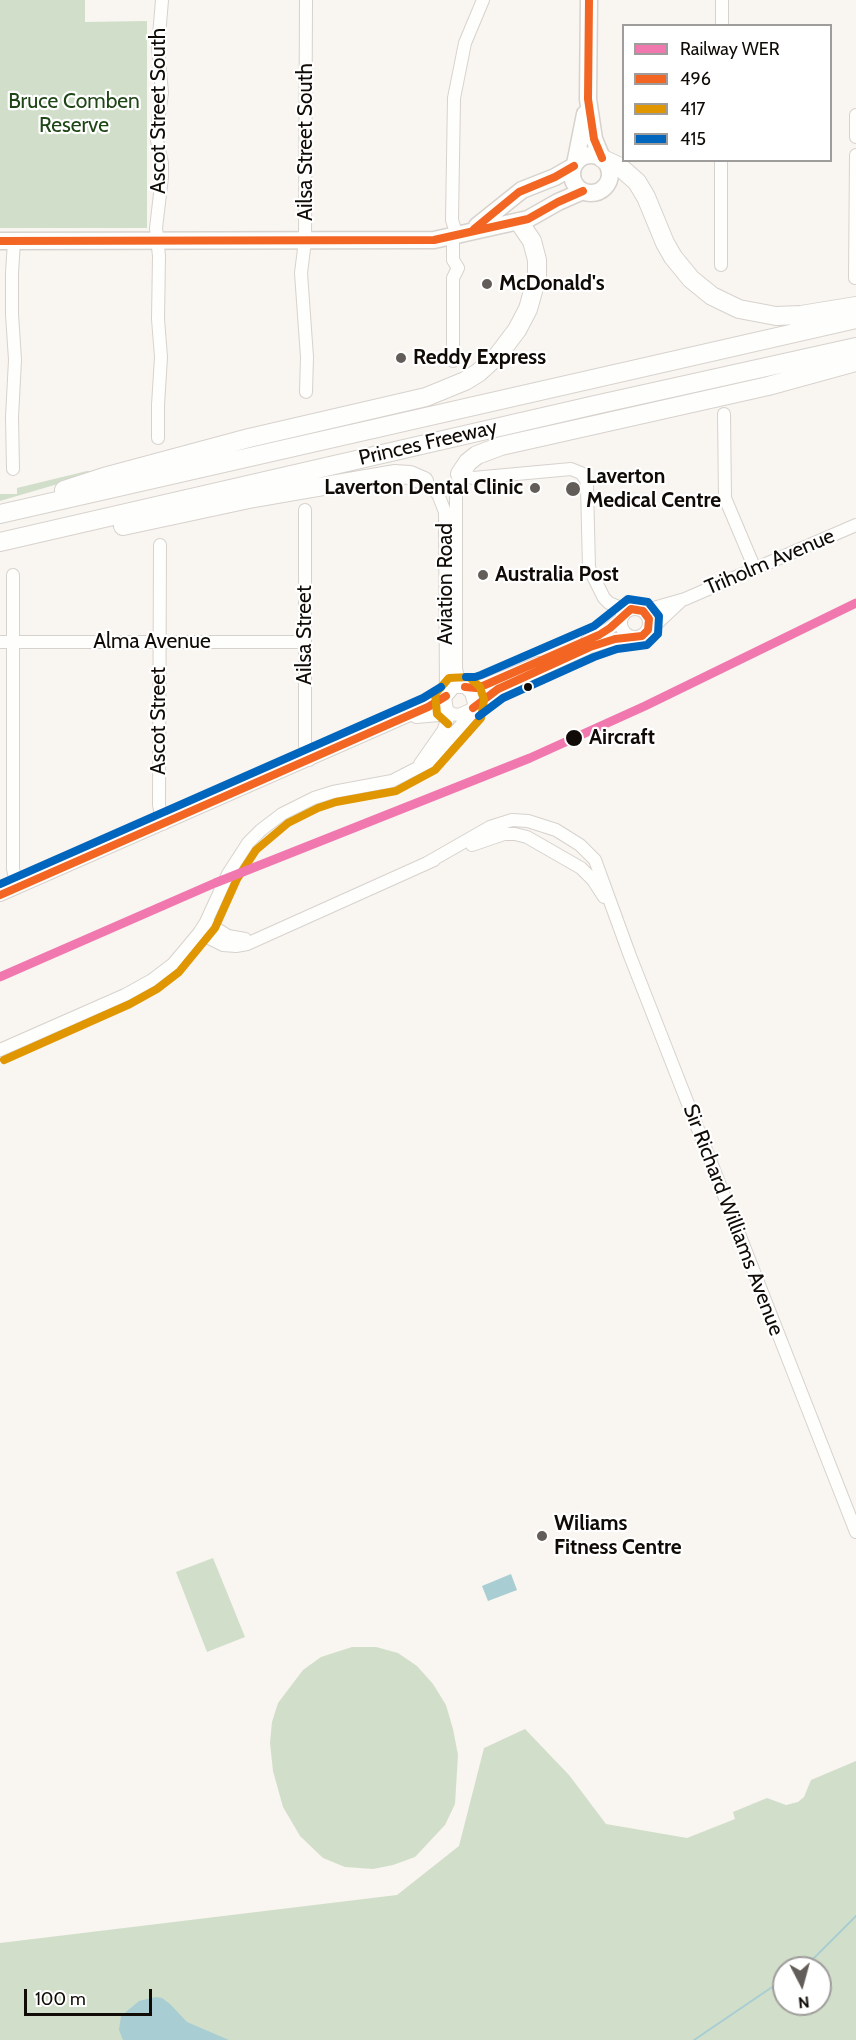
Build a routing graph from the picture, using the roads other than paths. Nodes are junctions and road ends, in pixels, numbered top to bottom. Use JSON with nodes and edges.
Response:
{"nodes":[{"id":1,"x":162,"y":0,"type":"edge"},
{"id":2,"x":306,"y":0,"type":"edge"},
{"id":3,"x":483,"y":0,"type":"edge"},
{"id":4,"x":589,"y":0,"type":"edge"},
{"id":5,"x":722,"y":0,"type":"edge"},
{"id":6,"x":722,"y":24,"type":"edge"},
{"id":7,"x":588,"y":99,"type":"junction"},
{"id":8,"x":856,"y":115,"type":"edge"},
{"id":9,"x":856,"y":137,"type":"edge"},
{"id":10,"x":856,"y":155,"type":"edge"},
{"id":11,"x":602,"y":158,"type":"junction"},
{"id":12,"x":722,"y":162,"type":"edge"},
{"id":13,"x":574,"y":165,"type":"junction"},
{"id":14,"x":583,"y":191,"type":"junction"},
{"id":15,"x":516,"y":194,"type":"junction"},
{"id":16,"x":519,"y":222,"type":"junction"},
{"id":17,"x":460,"y":234,"type":"junction"},
{"id":18,"x":7,"y":241,"type":"edge"},
{"id":19,"x":156,"y":241,"type":"junction"},
{"id":20,"x":305,"y":241,"type":"junction"},
{"id":21,"x":721,"y":265,"type":"dead end"},
{"id":22,"x":855,"y":278,"type":"edge"},
{"id":23,"x":856,"y":306,"type":"edge"},
{"id":24,"x":856,"y":320,"type":"edge"},
{"id":25,"x":856,"y":347,"type":"edge"},
{"id":26,"x":453,"y":361,"type":"dead end"},
{"id":27,"x":856,"y":362,"type":"edge"},
{"id":28,"x":306,"y":392,"type":"dead end"},
{"id":29,"x":724,"y":414,"type":"dead end"},
{"id":30,"x":158,"y":438,"type":"dead end"},
{"id":31,"x":14,"y":469,"type":"dead end"},
{"id":32,"x":460,"y":474,"type":"junction"},
{"id":33,"x":424,"y":481,"type":"joint"},
{"id":34,"x":305,"y":510,"type":"dead end"},
{"id":35,"x":0,"y":513,"type":"edge"},
{"id":36,"x":856,"y":525,"type":"edge"},
{"id":37,"x":451,"y":536,"type":"junction"},
{"id":38,"x":0,"y":542,"type":"edge"},
{"id":39,"x":160,"y":545,"type":"dead end"},
{"id":40,"x":0,"y":549,"type":"edge"},
{"id":41,"x":755,"y":569,"type":"junction"},
{"id":42,"x":14,"y":575,"type":"dead end"},
{"id":43,"x":685,"y":599,"type":"junction"},
{"id":44,"x":643,"y":611,"type":"junction"},
{"id":45,"x":622,"y":614,"type":"junction"},
{"id":46,"x":451,"y":619,"type":"junction"},
{"id":47,"x":641,"y":635,"type":"junction"},
{"id":48,"x":0,"y":642,"type":"edge"},
{"id":49,"x":14,"y":642,"type":"junction"},
{"id":50,"x":305,"y":642,"type":"junction"},
{"id":51,"x":160,"y":643,"type":"junction"},
{"id":52,"x":465,"y":687,"type":"junction"},
{"id":53,"x":446,"y":695,"type":"junction"},
{"id":54,"x":473,"y":709,"type":"junction"},
{"id":55,"x":449,"y":712,"type":"junction"},
{"id":56,"x":389,"y":724,"type":"junction"},
{"id":57,"x":309,"y":760,"type":"junction"},
{"id":58,"x":415,"y":770,"type":"junction"},
{"id":59,"x":163,"y":824,"type":"junction"},
{"id":60,"x":564,"y":834,"type":"junction"},
{"id":61,"x":553,"y":851,"type":"junction"},
{"id":62,"x":427,"y":863,"type":"junction"},
{"id":63,"x":17,"y":887,"type":"junction"},
{"id":64,"x":0,"y":894,"type":"edge"},
{"id":65,"x":611,"y":908,"type":"junction"},
{"id":66,"x":205,"y":927,"type":"junction"},
{"id":67,"x":0,"y":1050,"type":"edge"},
{"id":68,"x":856,"y":1532,"type":"edge"}],
"edges":[{"from":1,"to":19,"type":"street","name":"Ascot Street South"},
{"from":2,"to":20,"type":"street","name":"Ailsa Street South"},
{"from":3,"to":17,"type":"street"},
{"from":4,"to":7,"type":"main road"},
{"from":5,"to":6,"type":"street"},
{"from":7,"to":11,"type":"main road"},
{"from":7,"to":13,"type":"main road"},
{"from":8,"to":9,"type":"street"},
{"from":10,"to":22,"type":"street"},
{"from":11,"to":13,"type":"main road"},
{"from":11,"to":14,"type":"main road"},
{"from":11,"to":23,"type":"highway"},
{"from":12,"to":21,"type":"street"},
{"from":13,"to":14,"type":"main road"},
{"from":13,"to":15,"type":"main road"},
{"from":14,"to":16,"type":"main road"},
{"from":15,"to":16,"type":"main road"},
{"from":15,"to":17,"type":"main road"},
{"from":16,"to":17,"type":"main road"},
{"from":16,"to":35,"type":"highway"},
{"from":17,"to":20,"type":"main road"},
{"from":17,"to":26,"type":"street"},
{"from":18,"to":19,"type":"main road"},
{"from":18,"to":31,"type":"street"},
{"from":19,"to":20,"type":"main road"},
{"from":19,"to":30,"type":"street","name":"Ascot Street South"},
{"from":20,"to":28,"type":"street","name":"Ailsa Street South"},
{"from":24,"to":35,"type":"highway","name":"Princes Freeway"},
{"from":25,"to":38,"type":"highway","name":"Princes Freeway"},
{"from":27,"to":32,"type":"highway"},
{"from":29,"to":41,"type":"street"},
{"from":32,"to":37,"type":"street","name":"Aviation Road"},
{"from":32,"to":45,"type":"street"},
{"from":33,"to":37,"type":"street","name":"Aviation Road"},
{"from":33,"to":40,"type":"highway"},
{"from":34,"to":50,"type":"street","name":"Ailsa Street"},
{"from":36,"to":41,"type":"street","name":"Triholm Avenue"},
{"from":37,"to":46,"type":"street","name":"Aviation Road"},
{"from":39,"to":51,"type":"street","name":"Ascot Street"},
{"from":41,"to":43,"type":"street","name":"Triholm Avenue"},
{"from":42,"to":49,"type":"street"},
{"from":43,"to":44,"type":"street","name":"Triholm Avenue"},
{"from":43,"to":47,"type":"street","name":"Triholm Avenue"},
{"from":44,"to":45,"type":"street","name":"Triholm Avenue"},
{"from":44,"to":47,"type":"street"},
{"from":45,"to":47,"type":"street"},
{"from":45,"to":52,"type":"street"},
{"from":46,"to":52,"type":"street","name":"Aviation Road"},
{"from":46,"to":53,"type":"street","name":"Aviation Road"},
{"from":47,"to":54,"type":"street"},
{"from":48,"to":49,"type":"street","name":"Alma Avenue"},
{"from":49,"to":51,"type":"street","name":"Alma Avenue"},
{"from":49,"to":63,"type":"street"},
{"from":50,"to":51,"type":"street","name":"Alma Avenue"},
{"from":50,"to":57,"type":"street","name":"Ailsa Street"},
{"from":51,"to":59,"type":"street","name":"Ascot Street"},
{"from":52,"to":53,"type":"street"},
{"from":52,"to":54,"type":"street"},
{"from":53,"to":55,"type":"street"},
{"from":53,"to":56,"type":"street"},
{"from":54,"to":55,"type":"street"},
{"from":54,"to":58,"type":"street"},
{"from":55,"to":56,"type":"street"},
{"from":55,"to":58,"type":"street"},
{"from":56,"to":57,"type":"street"},
{"from":57,"to":59,"type":"street"},
{"from":58,"to":66,"type":"street"},
{"from":59,"to":63,"type":"street"},
{"from":60,"to":61,"type":"street"},
{"from":60,"to":62,"type":"street","name":"Sir Richard Williams Avenue"},
{"from":60,"to":65,"type":"street","name":"Sir Richard Williams Avenue"},
{"from":61,"to":62,"type":"street","name":"Sir Richard Williams Avenue"},
{"from":61,"to":65,"type":"street","name":"Sir Richard Williams Avenue"},
{"from":62,"to":66,"type":"street","name":"Sir Richard Williams Avenue"},
{"from":63,"to":64,"type":"street"},
{"from":65,"to":68,"type":"street","name":"Sir Richard Williams Avenue"},
{"from":66,"to":67,"type":"street"}]}
